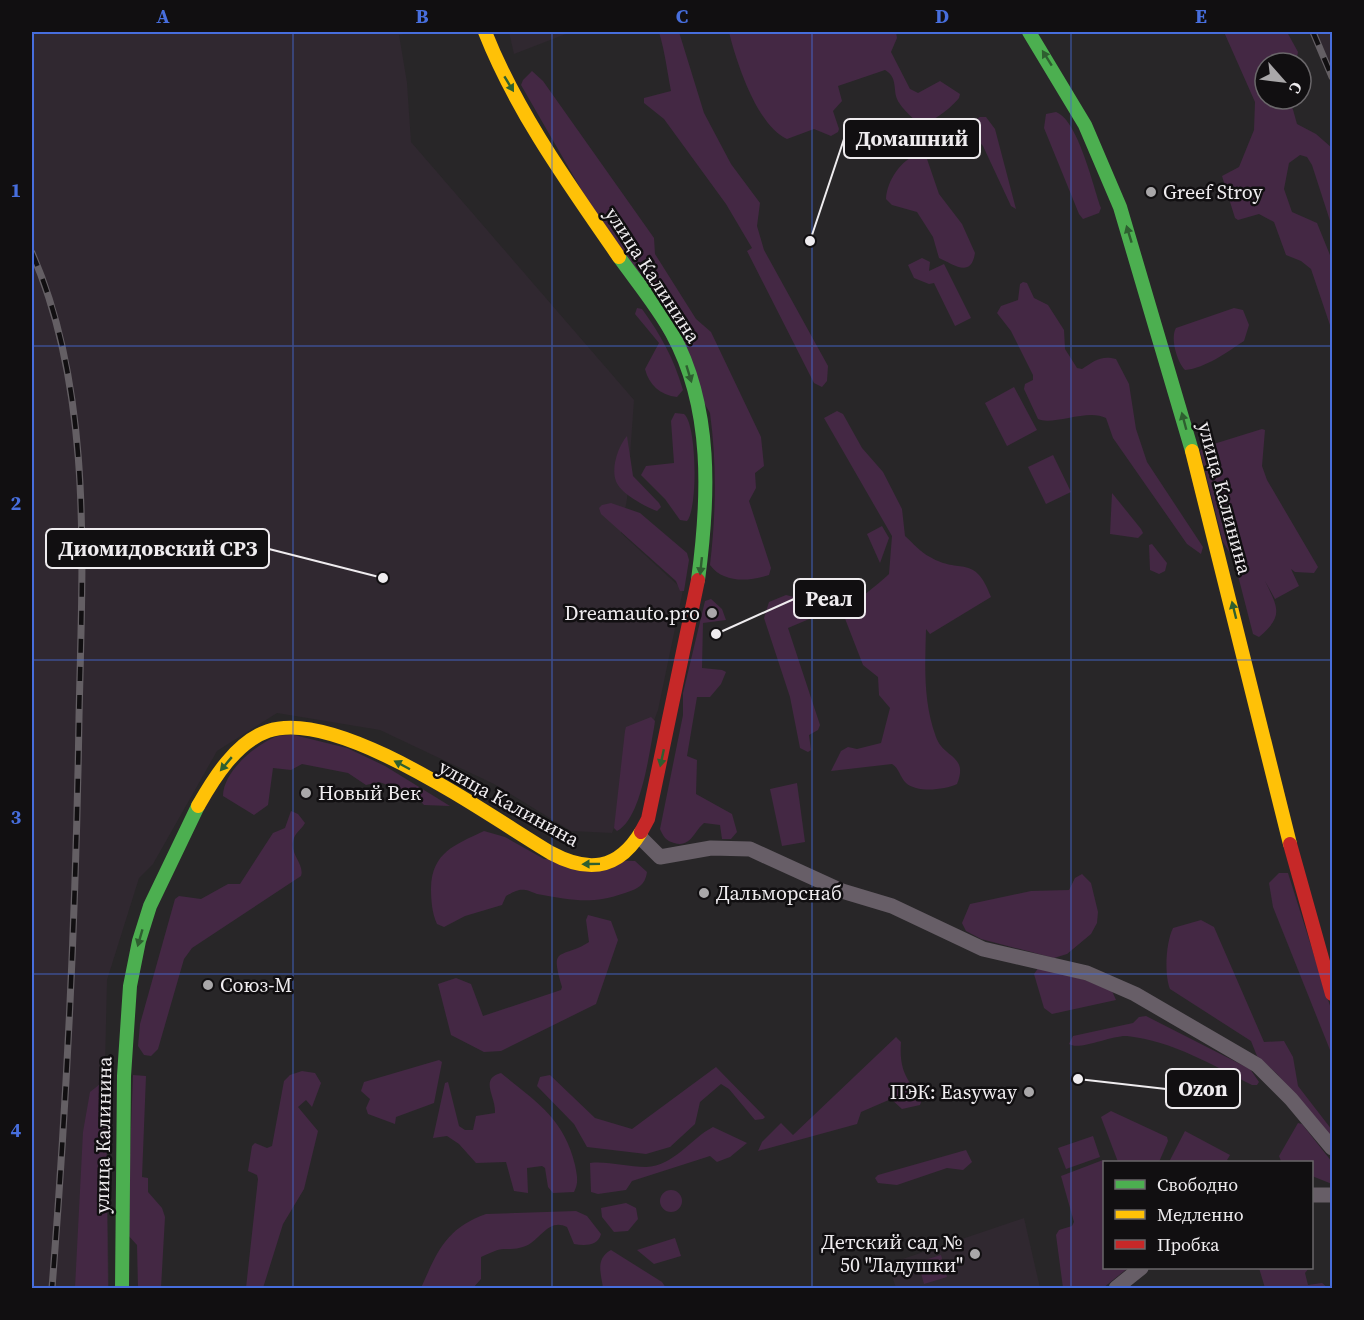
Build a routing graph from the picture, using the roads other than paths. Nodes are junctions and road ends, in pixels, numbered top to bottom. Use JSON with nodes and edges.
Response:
{"nodes":[{"id":1,"x":484,"y":32,"type":"edge"},
{"id":2,"x":1029,"y":32,"type":"edge"},
{"id":3,"x":640,"y":837,"type":"junction"},
{"id":4,"x":1332,"y":994,"type":"edge"},
{"id":5,"x":1332,"y":1148,"type":"edge"},
{"id":6,"x":1313,"y":1195,"type":"edge"},
{"id":7,"x":1332,"y":1195,"type":"edge"},
{"id":8,"x":1140,"y":1269,"type":"edge"},
{"id":9,"x":122,"y":1288,"type":"edge"},
{"id":10,"x":1116,"y":1288,"type":"edge"}],
"edges":[{"from":1,"to":3,"type":"main road","name":"улица Калинина","one_way":true},
{"from":4,"to":2,"type":"main road","name":"улица Калинина","one_way":true},
{"from":3,"to":5,"type":"street"},
{"from":3,"to":9,"type":"main road","name":"улица Калинина","one_way":true},
{"from":6,"to":7,"type":"street"},
{"from":8,"to":10,"type":"street"}]}
